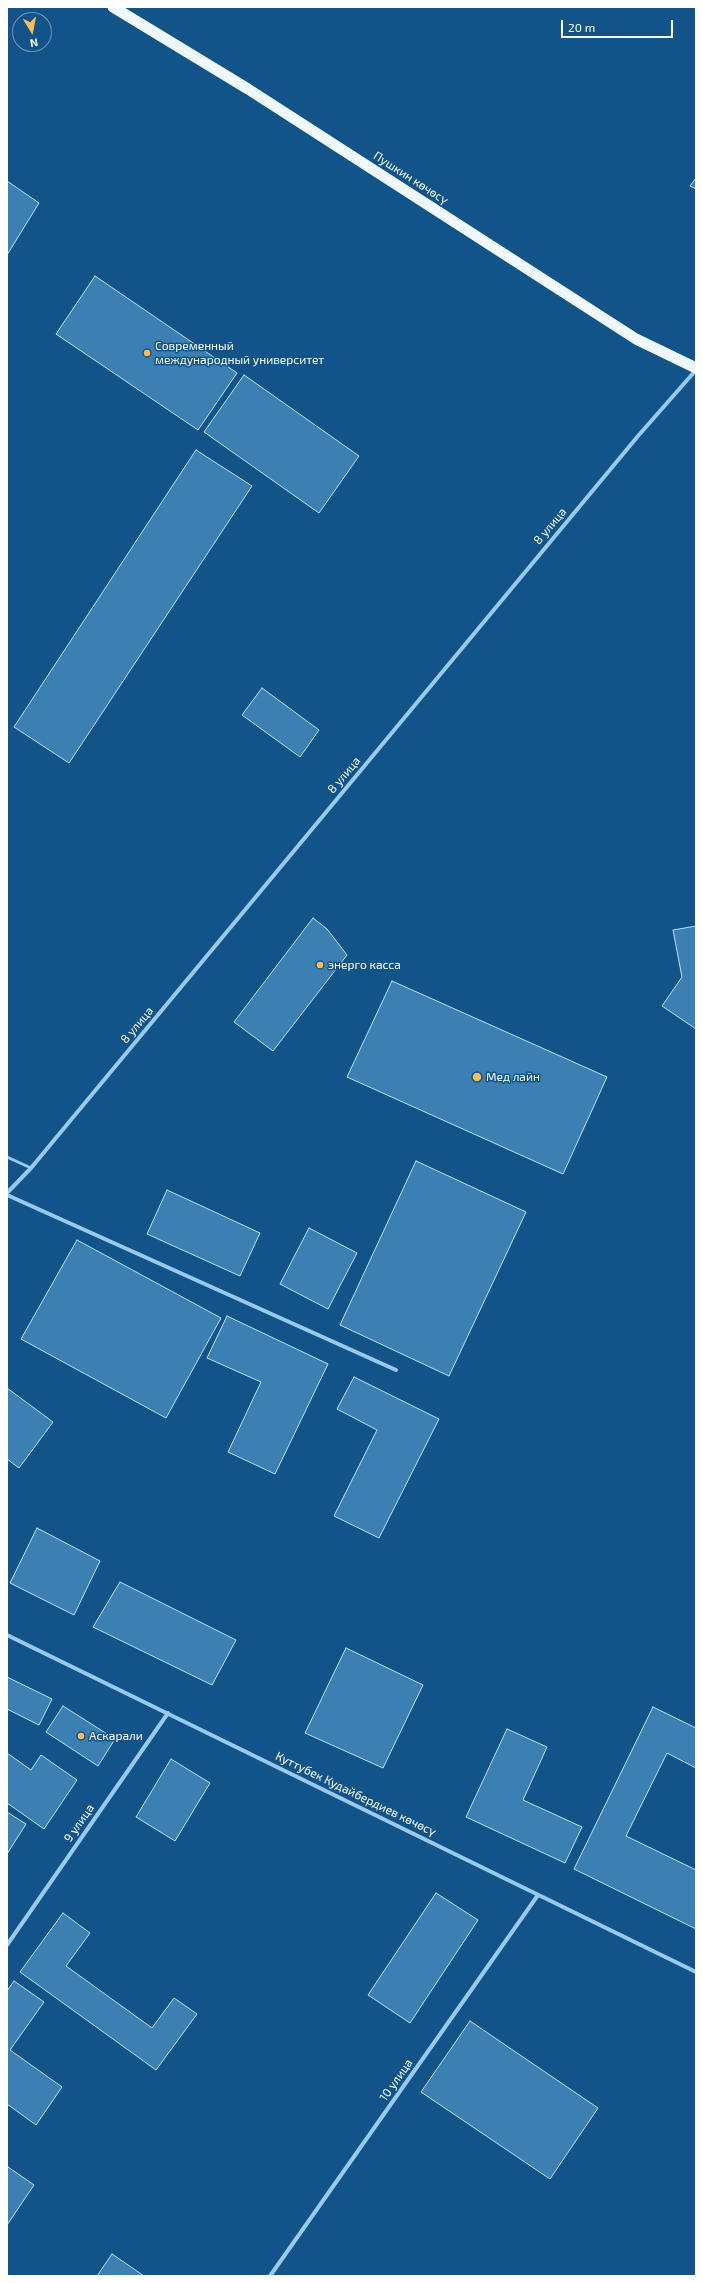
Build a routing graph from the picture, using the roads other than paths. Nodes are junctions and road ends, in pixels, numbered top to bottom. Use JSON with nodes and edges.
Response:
{"nodes":[{"id":1,"x":113,"y":7,"type":"edge"},
{"id":2,"x":696,"y":369,"type":"edge"},
{"id":3,"x":7,"y":1157,"type":"edge"},
{"id":4,"x":31,"y":1168,"type":"junction"},
{"id":5,"x":7,"y":1194,"type":"edge"},
{"id":6,"x":396,"y":1370,"type":"dead end"},
{"id":7,"x":7,"y":1636,"type":"edge"},
{"id":8,"x":168,"y":1713,"type":"junction"},
{"id":9,"x":538,"y":1895,"type":"junction"},
{"id":10,"x":7,"y":1944,"type":"edge"},
{"id":11,"x":696,"y":1972,"type":"edge"},
{"id":12,"x":270,"y":2276,"type":"edge"}],
"edges":[{"from":1,"to":2,"type":"highway","name":"Пушкин көчөсү"},
{"from":2,"to":4,"type":"street","name":"8 улица"},
{"from":3,"to":4,"type":"lane"},
{"from":4,"to":5,"type":"street","name":"8 улица"},
{"from":5,"to":6,"type":"street"},
{"from":7,"to":8,"type":"street","name":"Куттубек Кудайбердиев көчөсү"},
{"from":8,"to":9,"type":"street","name":"Куттубек Кудайбердиев көчөсү"},
{"from":8,"to":10,"type":"street","name":"9 улица"},
{"from":9,"to":11,"type":"street","name":"Куттубек Кудайбердиев көчөсү"},
{"from":9,"to":12,"type":"street","name":"10 улица"}]}
